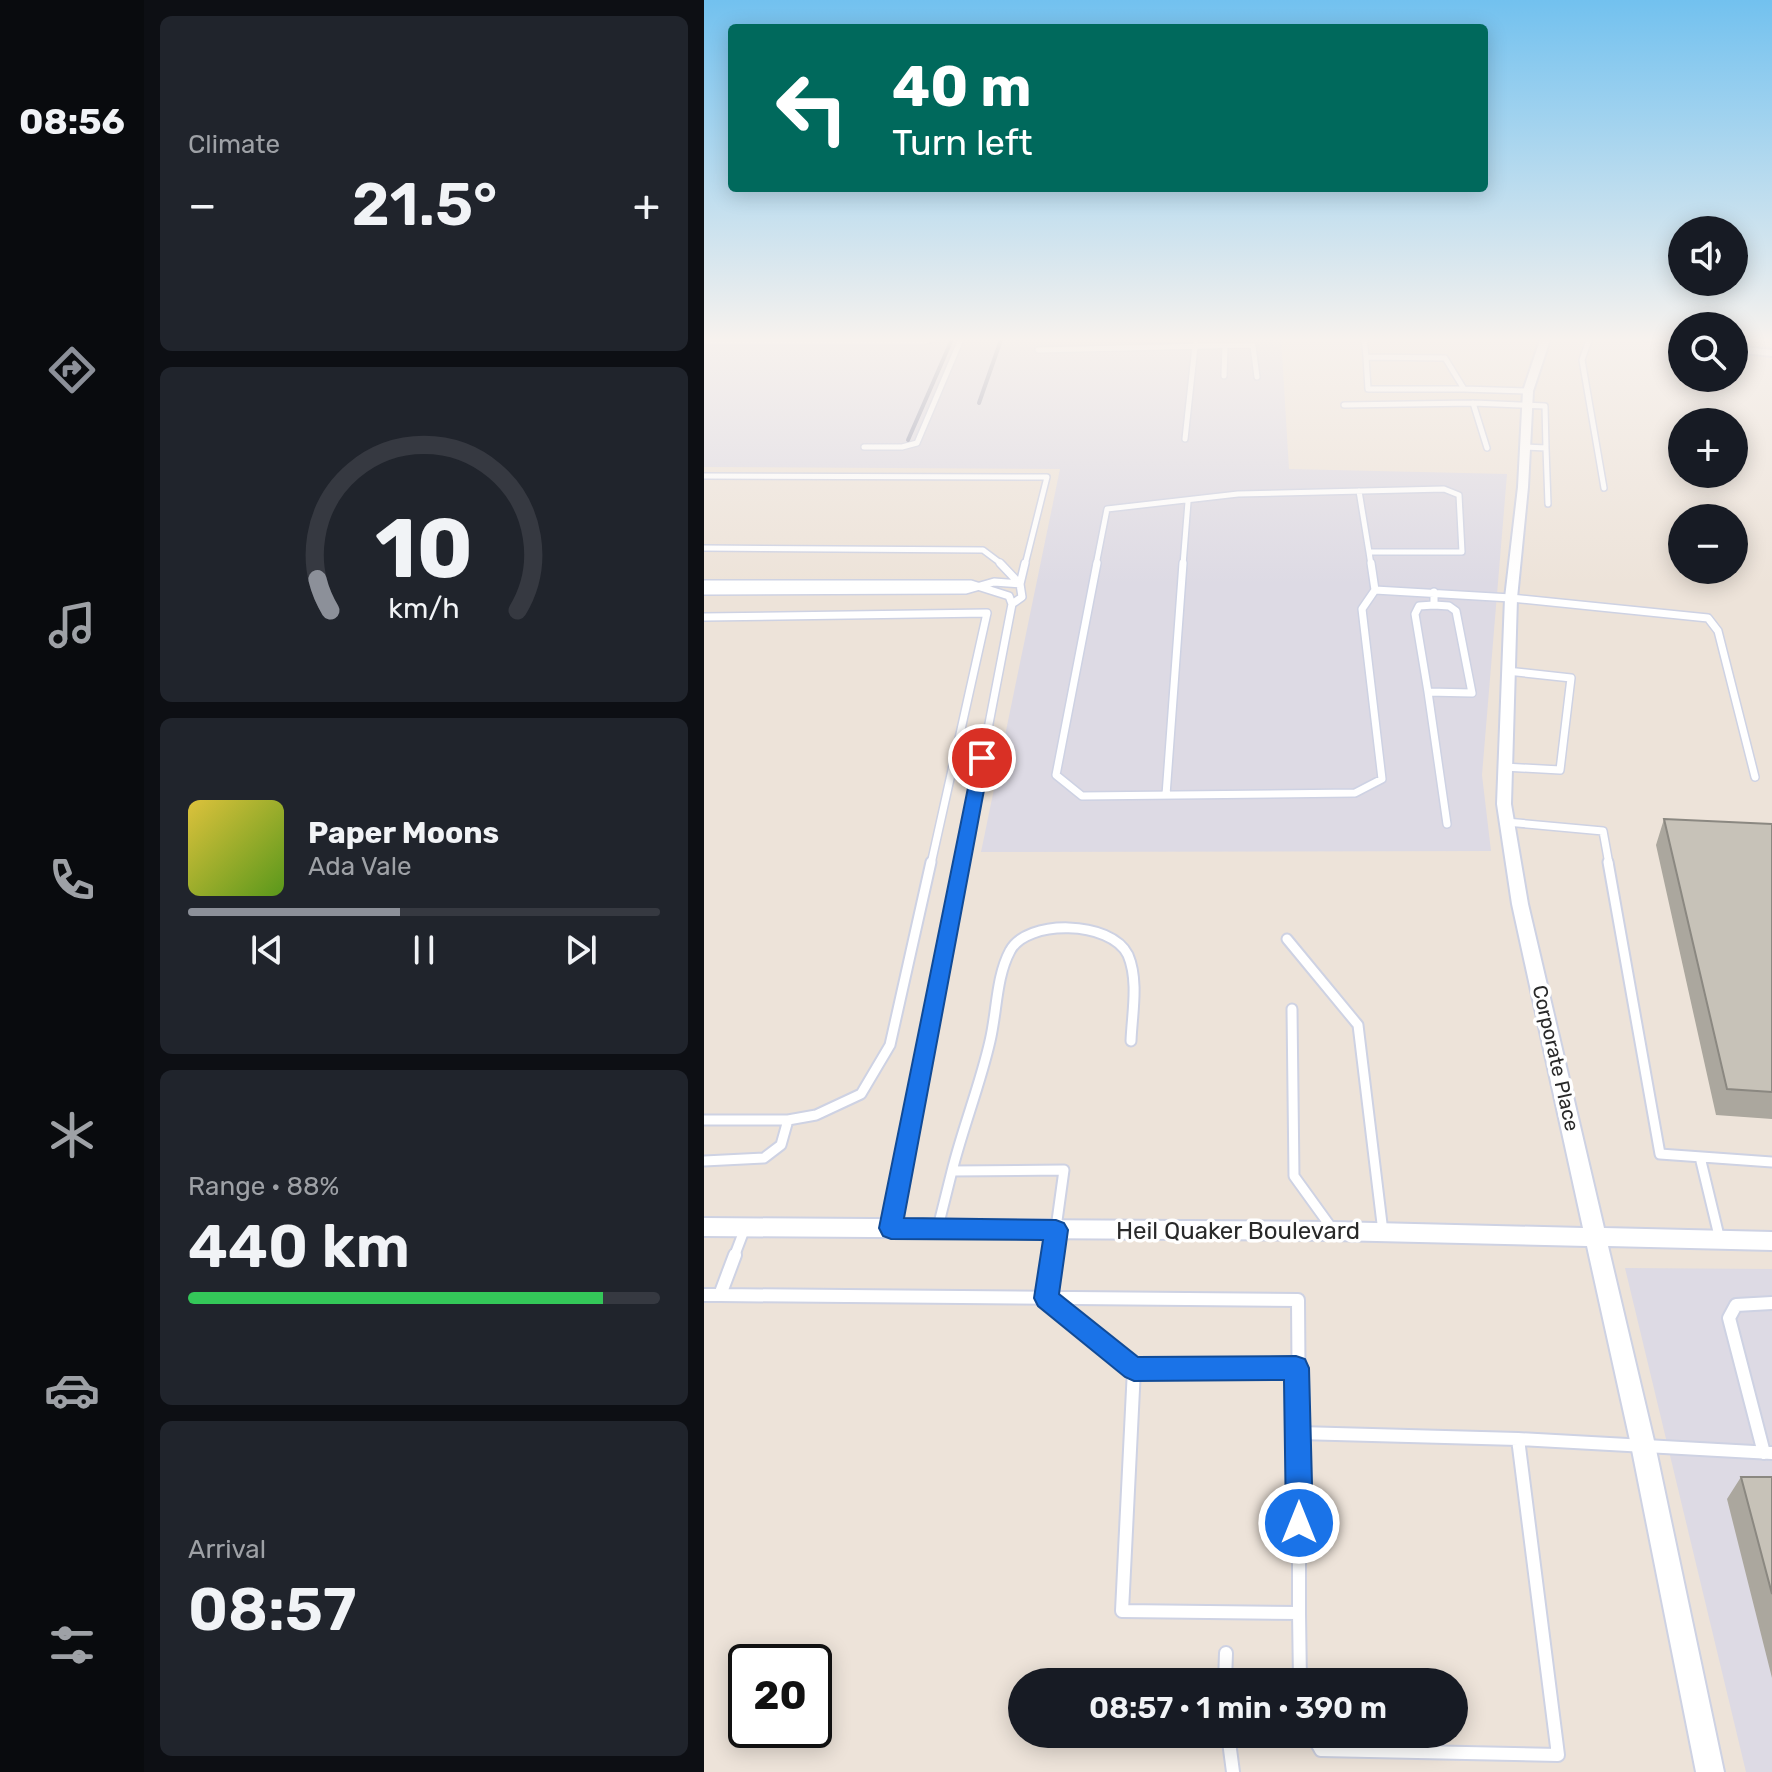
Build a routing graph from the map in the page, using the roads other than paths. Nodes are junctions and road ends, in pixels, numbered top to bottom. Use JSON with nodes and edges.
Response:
{"nodes":[{"id":1,"x":927,"y":420,"type":"edge"},
{"id":2,"x":1187,"y":420,"type":"edge"},
{"id":3,"x":1478,"y":420,"type":"edge"},
{"id":4,"x":1527,"y":420,"type":"edge"},
{"id":5,"x":1546,"y":420,"type":"edge"},
{"id":6,"x":1592,"y":420,"type":"edge"},
{"id":7,"x":1185,"y":439,"type":"dead end"},
{"id":8,"x":864,"y":447,"type":"dead end"},
{"id":9,"x":1525,"y":447,"type":"junction"},
{"id":10,"x":1487,"y":448,"type":"dead end"},
{"id":11,"x":1546,"y":448,"type":"junction"},
{"id":12,"x":704,"y":476,"type":"edge"},
{"id":13,"x":1604,"y":488,"type":"dead end"},
{"id":14,"x":1359,"y":491,"type":"junction"},
{"id":15,"x":1188,"y":502,"type":"junction"},
{"id":16,"x":1548,"y":504,"type":"dead end"},
{"id":17,"x":704,"y":548,"type":"edge"},
{"id":18,"x":1369,"y":552,"type":"junction"},
{"id":19,"x":704,"y":584,"type":"edge"},
{"id":20,"x":1020,"y":584,"type":"junction"},
{"id":21,"x":983,"y":587,"type":"junction"},
{"id":22,"x":1375,"y":590,"type":"junction"},
{"id":23,"x":704,"y":591,"type":"edge"},
{"id":24,"x":1434,"y":592,"type":"junction"},
{"id":25,"x":1511,"y":598,"type":"junction"},
{"id":26,"x":1012,"y":604,"type":"junction"},
{"id":27,"x":1434,"y":605,"type":"junction"},
{"id":28,"x":704,"y":617,"type":"edge"},
{"id":29,"x":1507,"y":671,"type":"junction"},
{"id":30,"x":1428,"y":692,"type":"junction"},
{"id":31,"x":1503,"y":767,"type":"junction"},
{"id":32,"x":1755,"y":777,"type":"dead end"},
{"id":33,"x":1166,"y":795,"type":"junction"},
{"id":34,"x":1506,"y":822,"type":"junction"},
{"id":35,"x":1447,"y":824,"type":"dead end"},
{"id":36,"x":1287,"y":939,"type":"dead end"},
{"id":37,"x":1292,"y":1009,"type":"dead end"},
{"id":38,"x":1131,"y":1041,"type":"dead end"},
{"id":39,"x":704,"y":1120,"type":"edge"},
{"id":40,"x":788,"y":1120,"type":"junction"},
{"id":41,"x":1700,"y":1157,"type":"junction"},
{"id":42,"x":704,"y":1161,"type":"edge"},
{"id":43,"x":1772,"y":1162,"type":"edge"},
{"id":44,"x":952,"y":1171,"type":"junction"},
{"id":45,"x":704,"y":1227,"type":"edge"},
{"id":46,"x":745,"y":1227,"type":"junction"},
{"id":47,"x":891,"y":1228,"type":"junction"},
{"id":48,"x":937,"y":1229,"type":"junction"},
{"id":49,"x":1056,"y":1230,"type":"junction"},
{"id":50,"x":1334,"y":1231,"type":"junction"},
{"id":51,"x":1383,"y":1233,"type":"junction"},
{"id":52,"x":1597,"y":1239,"type":"junction"},
{"id":53,"x":1721,"y":1241,"type":"junction"},
{"id":54,"x":1772,"y":1241,"type":"edge"},
{"id":55,"x":704,"y":1295,"type":"edge"},
{"id":56,"x":720,"y":1295,"type":"junction"},
{"id":57,"x":1046,"y":1298,"type":"junction"},
{"id":58,"x":1772,"y":1303,"type":"edge"},
{"id":59,"x":1296,"y":1368,"type":"junction"},
{"id":60,"x":1134,"y":1369,"type":"junction"},
{"id":61,"x":1299,"y":1433,"type":"junction"},
{"id":62,"x":1518,"y":1439,"type":"junction"},
{"id":63,"x":1643,"y":1445,"type":"junction"},
{"id":64,"x":1768,"y":1453,"type":"edge"},
{"id":65,"x":1299,"y":1613,"type":"junction"},
{"id":66,"x":1226,"y":1653,"type":"dead end"},
{"id":67,"x":1225,"y":1668,"type":"edge"},
{"id":68,"x":1300,"y":1668,"type":"edge"},
{"id":69,"x":1230,"y":1748,"type":"edge"},
{"id":70,"x":1320,"y":1748,"type":"edge"},
{"id":71,"x":1233,"y":1772,"type":"edge"},
{"id":72,"x":1710,"y":1772,"type":"edge"}],
"edges":[{"from":1,"to":8,"type":"lane"},
{"from":2,"to":7,"type":"lane"},
{"from":3,"to":10,"type":"lane"},
{"from":4,"to":9,"type":"street","name":"Corporate Place"},
{"from":5,"to":11,"type":"lane"},
{"from":6,"to":13,"type":"lane"},
{"from":9,"to":11,"type":"lane"},
{"from":9,"to":25,"type":"street","name":"Corporate Place"},
{"from":11,"to":16,"type":"lane"},
{"from":12,"to":20,"type":"lane"},
{"from":14,"to":15,"type":"lane"},
{"from":14,"to":18,"type":"lane"},
{"from":14,"to":18,"type":"lane"},
{"from":15,"to":33,"type":"lane"},
{"from":15,"to":33,"type":"lane"},
{"from":17,"to":20,"type":"lane"},
{"from":18,"to":22,"type":"lane"},
{"from":19,"to":21,"type":"lane"},
{"from":20,"to":21,"type":"lane"},
{"from":20,"to":26,"type":"lane"},
{"from":21,"to":23,"type":"lane"},
{"from":21,"to":26,"type":"lane"},
{"from":22,"to":24,"type":"lane"},
{"from":22,"to":33,"type":"lane"},
{"from":24,"to":25,"type":"lane"},
{"from":24,"to":27,"type":"lane"},
{"from":25,"to":29,"type":"street","name":"Corporate Place"},
{"from":25,"to":32,"type":"lane"},
{"from":26,"to":47,"type":"lane"},
{"from":27,"to":30,"type":"lane"},
{"from":27,"to":30,"type":"lane"},
{"from":28,"to":40,"type":"lane"},
{"from":29,"to":31,"type":"street","name":"Corporate Place"},
{"from":29,"to":31,"type":"lane"},
{"from":30,"to":35,"type":"lane"},
{"from":31,"to":34,"type":"street","name":"Corporate Place"},
{"from":34,"to":41,"type":"lane"},
{"from":34,"to":52,"type":"street","name":"Corporate Place"},
{"from":36,"to":51,"type":"lane"},
{"from":37,"to":50,"type":"lane"},
{"from":38,"to":44,"type":"lane"},
{"from":39,"to":40,"type":"lane"},
{"from":40,"to":42,"type":"lane"},
{"from":41,"to":43,"type":"lane"},
{"from":41,"to":53,"type":"lane"},
{"from":44,"to":48,"type":"lane"},
{"from":44,"to":49,"type":"lane"},
{"from":45,"to":46,"type":"street","name":"Heil Quaker Boulevard"},
{"from":46,"to":47,"type":"street","name":"Heil Quaker Boulevard"},
{"from":46,"to":56,"type":"lane"},
{"from":47,"to":48,"type":"street","name":"Heil Quaker Boulevard"},
{"from":48,"to":49,"type":"street","name":"Heil Quaker Boulevard"},
{"from":49,"to":50,"type":"street","name":"Heil Quaker Boulevard"},
{"from":49,"to":57,"type":"lane"},
{"from":50,"to":51,"type":"street","name":"Heil Quaker Boulevard"},
{"from":51,"to":52,"type":"street","name":"Heil Quaker Boulevard"},
{"from":52,"to":53,"type":"street","name":"Heil Quaker Boulevard"},
{"from":52,"to":63,"type":"street","name":"Corporate Place"},
{"from":53,"to":54,"type":"street","name":"Heil Quaker Boulevard"},
{"from":55,"to":56,"type":"lane"},
{"from":56,"to":57,"type":"lane"},
{"from":57,"to":59,"type":"lane"},
{"from":57,"to":60,"type":"lane"},
{"from":58,"to":64,"type":"lane"},
{"from":59,"to":60,"type":"lane"},
{"from":59,"to":61,"type":"lane"},
{"from":60,"to":65,"type":"lane"},
{"from":61,"to":62,"type":"lane"},
{"from":61,"to":65,"type":"lane"},
{"from":62,"to":63,"type":"lane"},
{"from":62,"to":70,"type":"lane"},
{"from":63,"to":64,"type":"lane"},
{"from":63,"to":72,"type":"street","name":"Corporate Place"},
{"from":65,"to":68,"type":"lane"},
{"from":66,"to":67,"type":"lane"},
{"from":69,"to":71,"type":"lane"}]}
